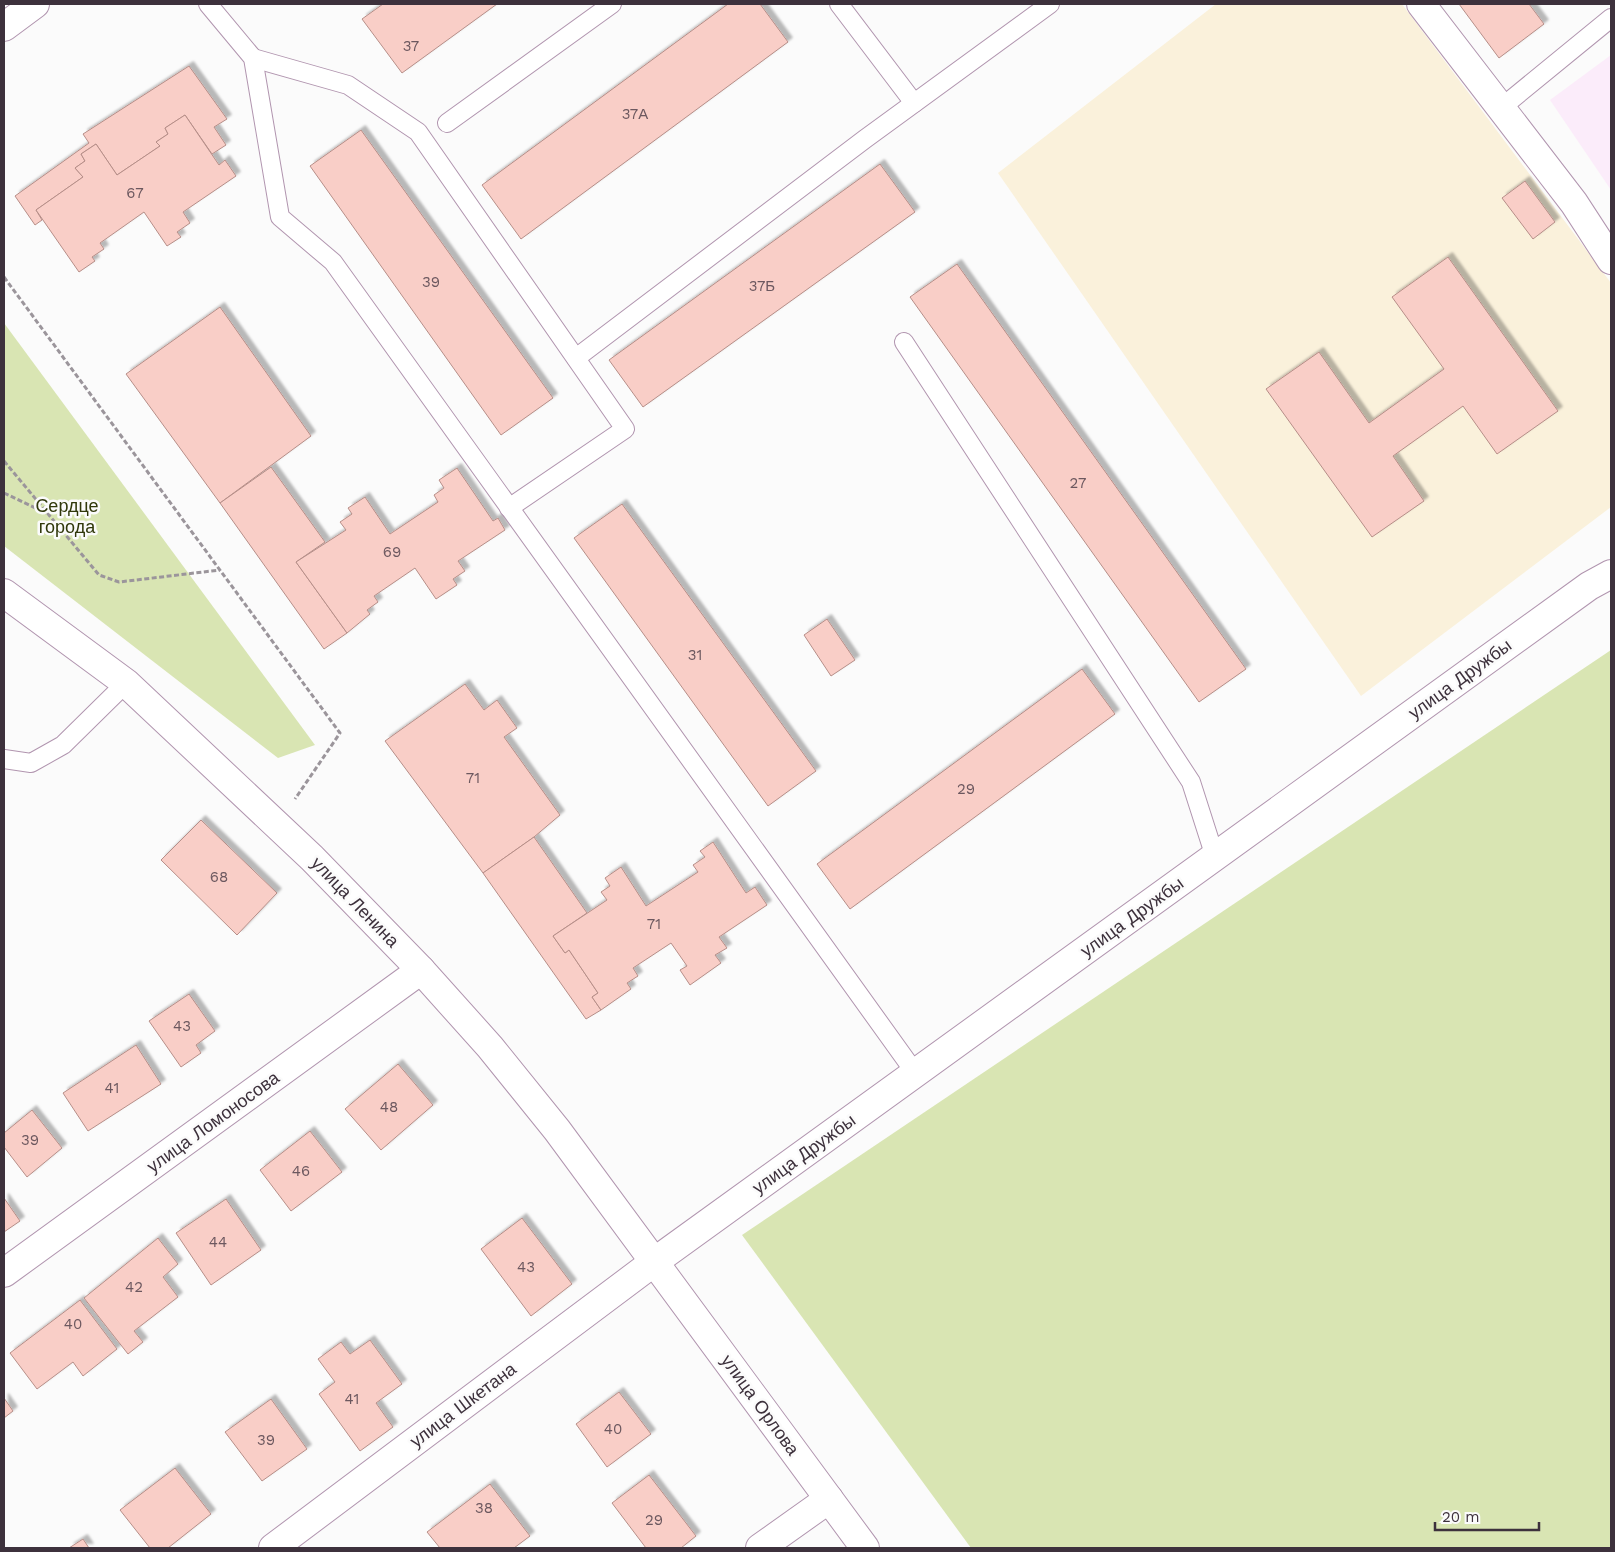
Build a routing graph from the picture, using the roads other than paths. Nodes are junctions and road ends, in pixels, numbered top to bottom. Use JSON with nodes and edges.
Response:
{"nodes":[{"id":1,"x":35,"y":4,"type":"edge"},
{"id":2,"x":208,"y":4,"type":"edge"},
{"id":3,"x":612,"y":4,"type":"edge"},
{"id":4,"x":839,"y":4,"type":"edge"},
{"id":5,"x":1050,"y":4,"type":"edge"},
{"id":6,"x":1421,"y":4,"type":"edge"},
{"id":7,"x":1611,"y":18,"type":"edge"},
{"id":8,"x":4,"y":27,"type":"edge"},
{"id":9,"x":253,"y":58,"type":"junction"},
{"id":10,"x":914,"y":102,"type":"junction"},
{"id":11,"x":1501,"y":108,"type":"junction"},
{"id":12,"x":446,"y":123,"type":"dead end"},
{"id":13,"x":1611,"y":260,"type":"edge"},
{"id":14,"x":904,"y":342,"type":"dead end"},
{"id":15,"x":576,"y":358,"type":"junction"},
{"id":16,"x":509,"y":508,"type":"junction"},
{"id":17,"x":1611,"y":574,"type":"edge"},
{"id":18,"x":4,"y":593,"type":"edge"},
{"id":19,"x":126,"y":683,"type":"junction"},
{"id":20,"x":4,"y":760,"type":"edge"},
{"id":21,"x":1215,"y":857,"type":"junction"},
{"id":22,"x":421,"y":970,"type":"junction"},
{"id":23,"x":916,"y":1074,"type":"junction"},
{"id":24,"x":654,"y":1262,"type":"junction"},
{"id":25,"x":4,"y":1273,"type":"edge"},
{"id":26,"x":829,"y":1498,"type":"junction"},
{"id":27,"x":273,"y":1548,"type":"edge"},
{"id":28,"x":760,"y":1548,"type":"edge"},
{"id":29,"x":866,"y":1548,"type":"edge"}],
"edges":[{"from":1,"to":8,"type":"street"},
{"from":2,"to":9,"type":"lane"},
{"from":3,"to":12,"type":"lane"},
{"from":4,"to":10,"type":"lane"},
{"from":5,"to":10,"type":"lane"},
{"from":6,"to":11,"type":"street"},
{"from":7,"to":11,"type":"lane"},
{"from":9,"to":15,"type":"lane"},
{"from":9,"to":16,"type":"lane"},
{"from":10,"to":15,"type":"lane"},
{"from":11,"to":13,"type":"street"},
{"from":14,"to":21,"type":"lane"},
{"from":15,"to":16,"type":"lane"},
{"from":16,"to":23,"type":"lane"},
{"from":17,"to":21,"type":"street","name":"улица Дружбы"},
{"from":18,"to":19,"type":"street","name":"улица Ленина"},
{"from":19,"to":20,"type":"lane"},
{"from":19,"to":22,"type":"street","name":"улица Ленина"},
{"from":21,"to":23,"type":"street","name":"улица Дружбы"},
{"from":22,"to":24,"type":"street","name":"улица Ленина"},
{"from":22,"to":25,"type":"street","name":"улица Ломоносова"},
{"from":23,"to":24,"type":"street","name":"улица Дружбы"},
{"from":24,"to":26,"type":"street","name":"улица Орлова"},
{"from":24,"to":27,"type":"street","name":"улица Шкетана"},
{"from":26,"to":28,"type":"street"},
{"from":26,"to":29,"type":"street","name":"улица Орлова"}]}
